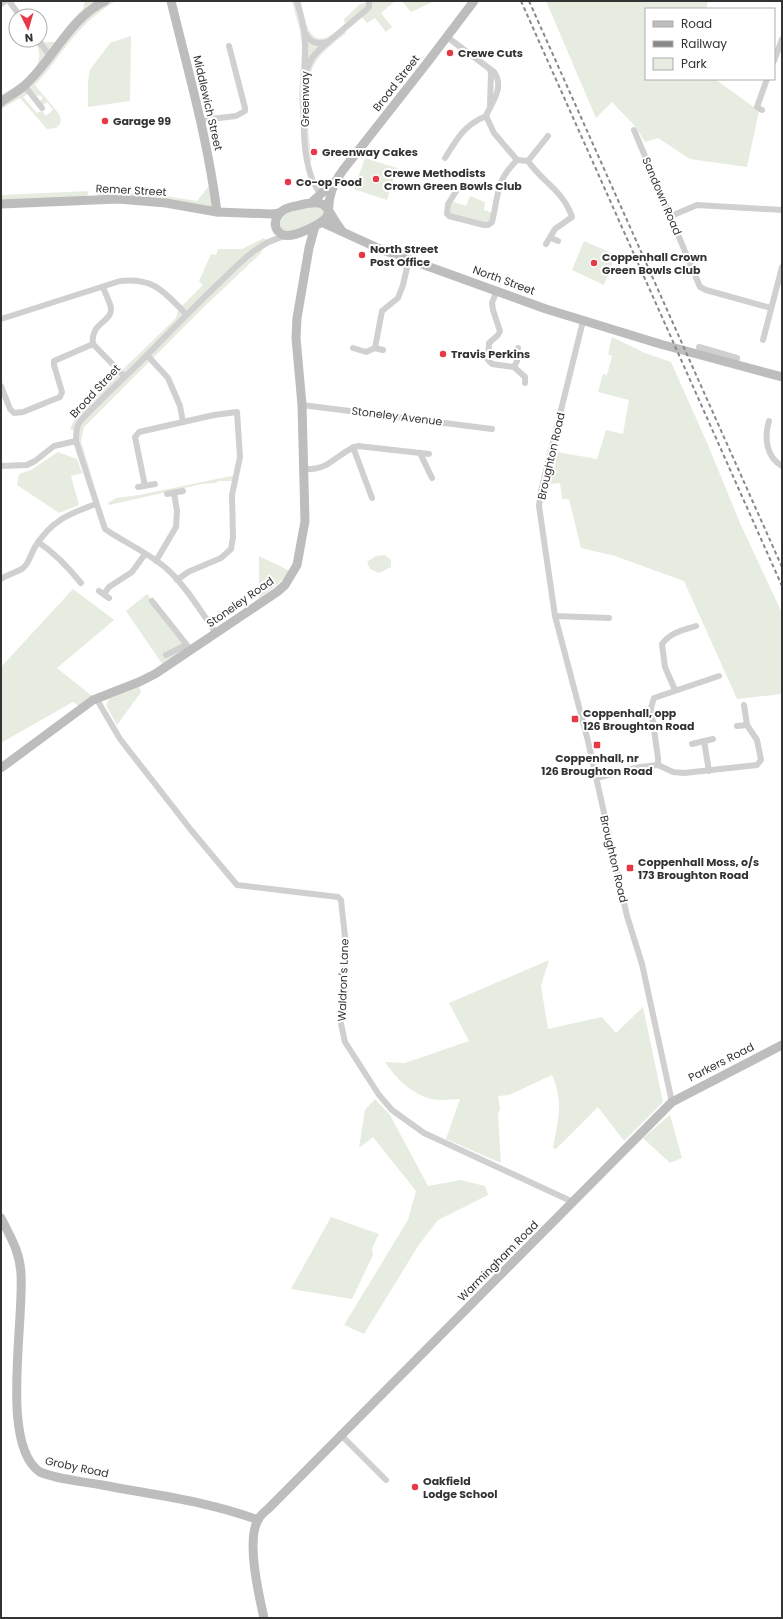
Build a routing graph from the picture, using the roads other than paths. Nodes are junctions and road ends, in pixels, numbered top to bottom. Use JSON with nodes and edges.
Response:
{"nodes":[{"id":1,"x":5,"y":1,"type":"edge"},
{"id":2,"x":171,"y":1,"type":"edge"},
{"id":3,"x":297,"y":1,"type":"edge"},
{"id":4,"x":369,"y":1,"type":"edge"},
{"id":5,"x":474,"y":1,"type":"edge"},
{"id":6,"x":99,"y":2,"type":"edge"},
{"id":7,"x":1,"y":4,"type":"edge"},
{"id":8,"x":305,"y":31,"type":"junction"},
{"id":9,"x":447,"y":36,"type":"junction"},
{"id":10,"x":782,"y":39,"type":"edge"},
{"id":11,"x":328,"y":42,"type":"junction"},
{"id":12,"x":229,"y":46,"type":"dead end"},
{"id":13,"x":44,"y":48,"type":"edge"},
{"id":14,"x":50,"y":56,"type":"junction"},
{"id":15,"x":775,"y":58,"type":"edge"},
{"id":16,"x":305,"y":75,"type":"junction"},
{"id":17,"x":767,"y":80,"type":"edge"},
{"id":18,"x":24,"y":86,"type":"junction"},
{"id":19,"x":1,"y":102,"type":"edge"},
{"id":20,"x":750,"y":104,"type":"dead end"},
{"id":21,"x":42,"y":108,"type":"dead end"},
{"id":22,"x":486,"y":116,"type":"junction"},
{"id":23,"x":202,"y":120,"type":"junction"},
{"id":24,"x":634,"y":130,"type":"dead end"},
{"id":25,"x":548,"y":136,"type":"dead end"},
{"id":26,"x":445,"y":158,"type":"dead end"},
{"id":27,"x":517,"y":160,"type":"junction"},
{"id":28,"x":528,"y":161,"type":"junction"},
{"id":29,"x":336,"y":180,"type":"junction"},
{"id":30,"x":457,"y":190,"type":"dead end"},
{"id":31,"x":321,"y":194,"type":"junction"},
{"id":32,"x":314,"y":201,"type":"junction"},
{"id":33,"x":1,"y":204,"type":"edge"},
{"id":34,"x":328,"y":210,"type":"junction"},
{"id":35,"x":782,"y":210,"type":"edge"},
{"id":36,"x":217,"y":212,"type":"junction"},
{"id":37,"x":259,"y":213,"type":"junction"},
{"id":38,"x":280,"y":213,"type":"junction"},
{"id":39,"x":671,"y":216,"type":"junction"},
{"id":40,"x":318,"y":224,"type":"junction"},
{"id":41,"x":275,"y":226,"type":"junction"},
{"id":42,"x":342,"y":231,"type":"junction"},
{"id":43,"x":296,"y":234,"type":"junction"},
{"id":44,"x":284,"y":236,"type":"junction"},
{"id":45,"x":551,"y":238,"type":"junction"},
{"id":46,"x":268,"y":241,"type":"junction"},
{"id":47,"x":558,"y":241,"type":"dead end"},
{"id":48,"x":546,"y":244,"type":"dead end"},
{"id":49,"x":309,"y":248,"type":"junction"},
{"id":50,"x":409,"y":259,"type":"junction"},
{"id":51,"x":782,"y":267,"type":"edge"},
{"id":52,"x":103,"y":287,"type":"junction"},
{"id":53,"x":497,"y":290,"type":"junction"},
{"id":54,"x":771,"y":308,"type":"junction"},
{"id":55,"x":186,"y":314,"type":"junction"},
{"id":56,"x":1,"y":319,"type":"edge"},
{"id":57,"x":584,"y":321,"type":"junction"},
{"id":58,"x":763,"y":340,"type":"dead end"},
{"id":59,"x":93,"y":344,"type":"junction"},
{"id":60,"x":699,"y":347,"type":"dead end"},
{"id":61,"x":353,"y":348,"type":"dead end"},
{"id":62,"x":375,"y":348,"type":"junction"},
{"id":63,"x":518,"y":348,"type":"dead end"},
{"id":64,"x":383,"y":350,"type":"dead end"},
{"id":65,"x":147,"y":355,"type":"junction"},
{"id":66,"x":736,"y":364,"type":"junction"},
{"id":67,"x":514,"y":367,"type":"junction"},
{"id":68,"x":124,"y":376,"type":"junction"},
{"id":69,"x":782,"y":377,"type":"edge"},
{"id":70,"x":525,"y":383,"type":"dead end"},
{"id":71,"x":2,"y":389,"type":"edge"},
{"id":72,"x":302,"y":405,"type":"junction"},
{"id":73,"x":769,"y":421,"type":"dead end"},
{"id":74,"x":183,"y":422,"type":"junction"},
{"id":75,"x":492,"y":429,"type":"dead end"},
{"id":76,"x":76,"y":441,"type":"junction"},
{"id":77,"x":353,"y":447,"type":"junction"},
{"id":78,"x":420,"y":453,"type":"junction"},
{"id":79,"x":429,"y":454,"type":"dead end"},
{"id":80,"x":1,"y":466,"type":"edge"},
{"id":81,"x":782,"y":466,"type":"edge"},
{"id":82,"x":305,"y":470,"type":"junction"},
{"id":83,"x":432,"y":478,"type":"dead end"},
{"id":84,"x":154,"y":484,"type":"dead end"},
{"id":85,"x":145,"y":486,"type":"junction"},
{"id":86,"x":138,"y":487,"type":"dead end"},
{"id":87,"x":183,"y":491,"type":"dead end"},
{"id":88,"x":372,"y":498,"type":"dead end"},
{"id":89,"x":96,"y":504,"type":"junction"},
{"id":90,"x":38,"y":542,"type":"junction"},
{"id":91,"x":145,"y":554,"type":"junction"},
{"id":92,"x":156,"y":561,"type":"junction"},
{"id":93,"x":1,"y":579,"type":"edge"},
{"id":94,"x":177,"y":580,"type":"junction"},
{"id":95,"x":72,"y":584,"type":"dead end"},
{"id":96,"x":104,"y":594,"type":"dead end"},
{"id":97,"x":152,"y":601,"type":"dead end"},
{"id":98,"x":555,"y":616,"type":"junction"},
{"id":99,"x":609,"y":618,"type":"dead end"},
{"id":100,"x":696,"y":626,"type":"dead end"},
{"id":101,"x":216,"y":633,"type":"junction"},
{"id":102,"x":189,"y":647,"type":"junction"},
{"id":103,"x":166,"y":655,"type":"dead end"},
{"id":104,"x":719,"y":676,"type":"dead end"},
{"id":105,"x":676,"y":690,"type":"junction"},
{"id":106,"x":96,"y":698,"type":"junction"},
{"id":107,"x":744,"y":705,"type":"dead end"},
{"id":108,"x":747,"y":725,"type":"junction"},
{"id":109,"x":737,"y":726,"type":"dead end"},
{"id":110,"x":713,"y":739,"type":"dead end"},
{"id":111,"x":704,"y":741,"type":"junction"},
{"id":112,"x":692,"y":744,"type":"dead end"},
{"id":113,"x":658,"y":766,"type":"junction"},
{"id":114,"x":1,"y":768,"type":"edge"},
{"id":115,"x":709,"y":771,"type":"junction"},
{"id":116,"x":596,"y":778,"type":"junction"},
{"id":117,"x":782,"y":1045,"type":"edge"},
{"id":118,"x":672,"y":1102,"type":"junction"},
{"id":119,"x":573,"y":1202,"type":"junction"},
{"id":120,"x":1,"y":1218,"type":"edge"},
{"id":121,"x":8,"y":1385,"type":"dead end"},
{"id":122,"x":340,"y":1434,"type":"junction"},
{"id":123,"x":12,"y":1442,"type":"dead end"},
{"id":124,"x":386,"y":1480,"type":"dead end"},
{"id":125,"x":258,"y":1520,"type":"junction"},
{"id":126,"x":264,"y":1618,"type":"edge"}],
"edges":[{"from":1,"to":7,"type":"street"},
{"from":2,"to":23,"type":"street","name":"Middlewich Street"},
{"from":3,"to":8,"type":"street","name":"Greenway"},
{"from":4,"to":11,"type":"street"},
{"from":5,"to":9,"type":"street","name":"Broad Street"},
{"from":6,"to":14,"type":"street"},
{"from":8,"to":11,"type":"street"},
{"from":8,"to":16,"type":"street","name":"Greenway"},
{"from":9,"to":22,"type":"street"},
{"from":9,"to":29,"type":"street","name":"Broad Street"},
{"from":10,"to":15,"type":"street"},
{"from":11,"to":16,"type":"street"},
{"from":12,"to":23,"type":"street"},
{"from":13,"to":14,"type":"street"},
{"from":14,"to":18,"type":"street"},
{"from":16,"to":31,"type":"street","name":"Greenway"},
{"from":17,"to":20,"type":"street"},
{"from":18,"to":19,"type":"street"},
{"from":18,"to":21,"type":"street"},
{"from":22,"to":26,"type":"street"},
{"from":22,"to":27,"type":"street"},
{"from":23,"to":36,"type":"street","name":"Middlewich Street"},
{"from":24,"to":39,"type":"street","name":"Sandown Road"},
{"from":25,"to":28,"type":"street"},
{"from":27,"to":28,"type":"street"},
{"from":27,"to":30,"type":"street"},
{"from":28,"to":45,"type":"street"},
{"from":29,"to":31,"type":"street","name":"Broad Street"},
{"from":29,"to":34,"type":"street","name":"Broad Street"},
{"from":31,"to":32,"type":"street","name":"Broad Street"},
{"from":32,"to":34,"type":"street"},
{"from":32,"to":38,"type":"street"},
{"from":33,"to":36,"type":"street","name":"Remer Street"},
{"from":34,"to":40,"type":"street","name":"Broad Street"},
{"from":34,"to":42,"type":"street","name":"North Street"},
{"from":35,"to":39,"type":"street"},
{"from":36,"to":37,"type":"street","name":"Remer Street"},
{"from":37,"to":38,"type":"street","name":"Remer Street"},
{"from":37,"to":41,"type":"street"},
{"from":38,"to":41,"type":"street"},
{"from":39,"to":54,"type":"street","name":"Sandown Road"},
{"from":40,"to":42,"type":"street","name":"North Street"},
{"from":40,"to":43,"type":"street"},
{"from":40,"to":49,"type":"street","name":"Stoneley Road"},
{"from":41,"to":44,"type":"street"},
{"from":41,"to":46,"type":"street","name":"Broad Street"},
{"from":42,"to":50,"type":"street","name":"North Street"},
{"from":43,"to":44,"type":"street"},
{"from":43,"to":49,"type":"street"},
{"from":44,"to":46,"type":"street","name":"Broad Street"},
{"from":45,"to":47,"type":"street"},
{"from":45,"to":48,"type":"street"},
{"from":46,"to":55,"type":"street","name":"Broad Street"},
{"from":49,"to":72,"type":"street","name":"Stoneley Road"},
{"from":50,"to":53,"type":"street","name":"North Street"},
{"from":50,"to":62,"type":"street"},
{"from":51,"to":54,"type":"street"},
{"from":52,"to":55,"type":"street"},
{"from":52,"to":56,"type":"street"},
{"from":52,"to":59,"type":"street"},
{"from":53,"to":57,"type":"street","name":"North Street"},
{"from":53,"to":67,"type":"street"},
{"from":54,"to":58,"type":"street"},
{"from":55,"to":65,"type":"street","name":"Broad Street"},
{"from":57,"to":66,"type":"street","name":"North Street"},
{"from":57,"to":98,"type":"street","name":"Broughton Road"},
{"from":59,"to":68,"type":"street"},
{"from":59,"to":71,"type":"street"},
{"from":60,"to":66,"type":"street"},
{"from":61,"to":62,"type":"street"},
{"from":62,"to":64,"type":"street"},
{"from":63,"to":67,"type":"street"},
{"from":65,"to":68,"type":"street","name":"Broad Street"},
{"from":65,"to":74,"type":"street"},
{"from":66,"to":69,"type":"street","name":"North Street"},
{"from":67,"to":70,"type":"street"},
{"from":68,"to":76,"type":"street","name":"Broad Street"},
{"from":72,"to":75,"type":"street","name":"Stoneley Avenue"},
{"from":72,"to":82,"type":"street","name":"Stoneley Road"},
{"from":73,"to":81,"type":"street"},
{"from":74,"to":85,"type":"street"},
{"from":74,"to":94,"type":"street"},
{"from":76,"to":80,"type":"street"},
{"from":76,"to":89,"type":"street"},
{"from":77,"to":78,"type":"street"},
{"from":77,"to":82,"type":"street"},
{"from":77,"to":88,"type":"street"},
{"from":78,"to":79,"type":"street"},
{"from":78,"to":83,"type":"street"},
{"from":82,"to":101,"type":"street","name":"Stoneley Road"},
{"from":84,"to":85,"type":"street"},
{"from":85,"to":86,"type":"street"},
{"from":87,"to":92,"type":"street"},
{"from":89,"to":90,"type":"street"},
{"from":89,"to":91,"type":"street"},
{"from":90,"to":93,"type":"street"},
{"from":90,"to":95,"type":"street"},
{"from":91,"to":92,"type":"street"},
{"from":91,"to":96,"type":"street"},
{"from":92,"to":94,"type":"street"},
{"from":94,"to":101,"type":"street"},
{"from":97,"to":102,"type":"street"},
{"from":98,"to":99,"type":"street"},
{"from":98,"to":116,"type":"street","name":"Broughton Road"},
{"from":100,"to":105,"type":"street"},
{"from":101,"to":102,"type":"street","name":"Stoneley Road"},
{"from":102,"to":103,"type":"street"},
{"from":102,"to":106,"type":"street","name":"Stoneley Road"},
{"from":104,"to":105,"type":"street"},
{"from":105,"to":113,"type":"street"},
{"from":106,"to":114,"type":"street","name":"Stoneley Road"},
{"from":106,"to":119,"type":"street","name":"Waldron's Lane"},
{"from":107,"to":108,"type":"street"},
{"from":108,"to":109,"type":"street"},
{"from":108,"to":115,"type":"street"},
{"from":110,"to":111,"type":"street"},
{"from":111,"to":112,"type":"street"},
{"from":111,"to":115,"type":"street"},
{"from":113,"to":115,"type":"street"},
{"from":113,"to":116,"type":"street"},
{"from":116,"to":118,"type":"street","name":"Broughton Road"},
{"from":117,"to":118,"type":"street","name":"Parkers Road"},
{"from":118,"to":119,"type":"street","name":"Warmingham Road"},
{"from":119,"to":122,"type":"street","name":"Warmingham Road"},
{"from":120,"to":121,"type":"street"},
{"from":122,"to":124,"type":"street"},
{"from":122,"to":125,"type":"street","name":"Warmingham Road"},
{"from":123,"to":125,"type":"street","name":"Groby Road"},
{"from":125,"to":126,"type":"street"}]}
